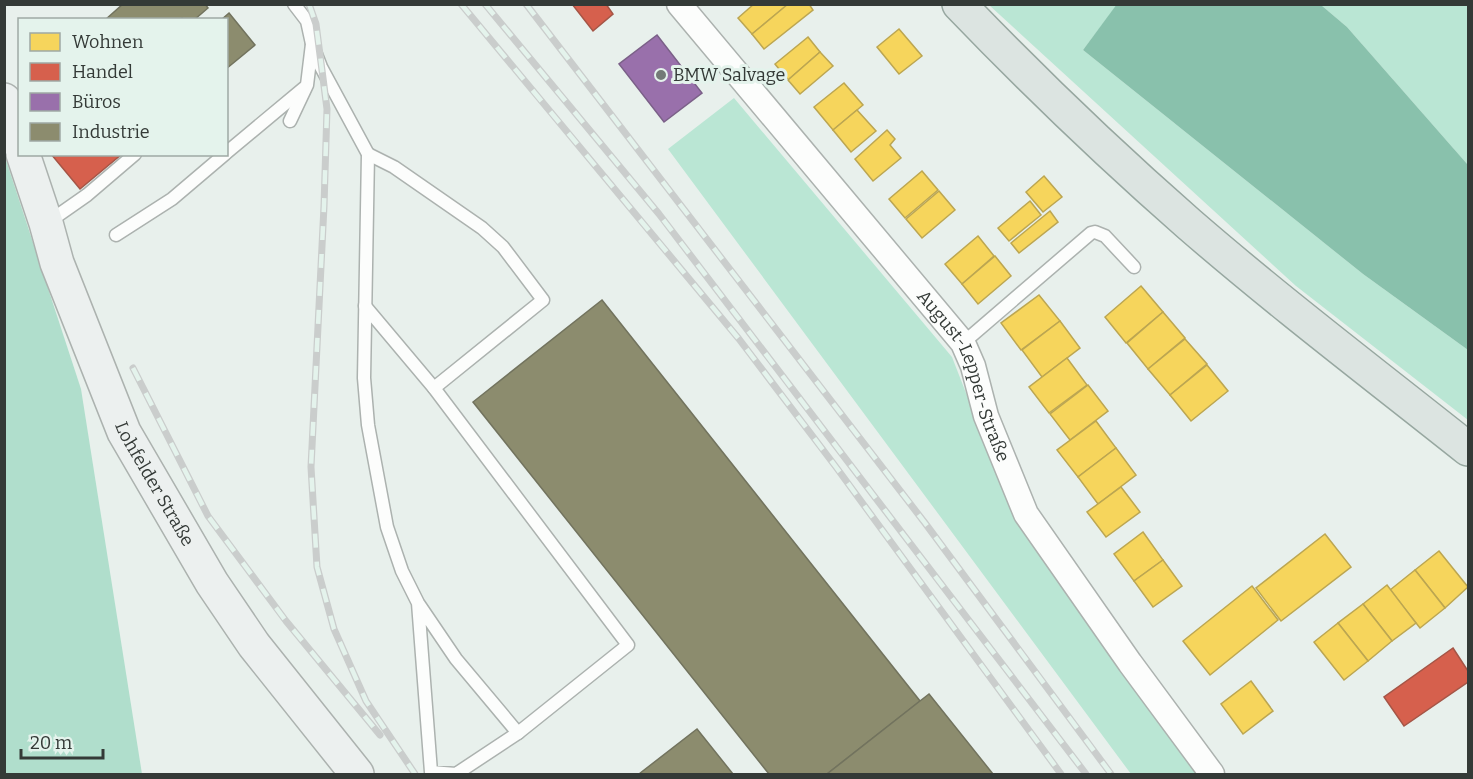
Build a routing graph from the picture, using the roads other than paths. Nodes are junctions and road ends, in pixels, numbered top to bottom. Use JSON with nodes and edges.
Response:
{"nodes":[{"id":1,"x":294,"y":4,"type":"edge"},
{"id":2,"x":679,"y":4,"type":"edge"},
{"id":3,"x":959,"y":4,"type":"edge"},
{"id":4,"x":312,"y":44,"type":"junction"},
{"id":5,"x":307,"y":85,"type":"junction"},
{"id":6,"x":8,"y":100,"type":"edge"},
{"id":7,"x":290,"y":121,"type":"dead end"},
{"id":8,"x":18,"y":137,"type":"edge"},
{"id":9,"x":228,"y":152,"type":"edge"},
{"id":10,"x":368,"y":154,"type":"junction"},
{"id":11,"x":24,"y":156,"type":"edge"},
{"id":12,"x":133,"y":156,"type":"edge"},
{"id":13,"x":224,"y":156,"type":"edge"},
{"id":14,"x":46,"y":223,"type":"junction"},
{"id":15,"x":116,"y":235,"type":"dead end"},
{"id":16,"x":1134,"y":267,"type":"dead end"},
{"id":17,"x":365,"y":306,"type":"junction"},
{"id":18,"x":963,"y":343,"type":"junction"},
{"id":19,"x":434,"y":388,"type":"junction"},
{"id":20,"x":1468,"y":449,"type":"edge"},
{"id":21,"x":418,"y":603,"type":"junction"},
{"id":22,"x":518,"y":733,"type":"junction"},
{"id":23,"x":357,"y":774,"type":"edge"},
{"id":24,"x":1212,"y":774,"type":"edge"}],
"edges":[{"from":1,"to":4,"type":"lane"},
{"from":2,"to":18,"type":"street","name":"August-Lepper-Straße"},
{"from":3,"to":20,"type":"main road"},
{"from":4,"to":5,"type":"lane"},
{"from":4,"to":10,"type":"lane"},
{"from":5,"to":7,"type":"lane"},
{"from":5,"to":9,"type":"lane"},
{"from":6,"to":8,"type":"street"},
{"from":10,"to":17,"type":"lane"},
{"from":10,"to":19,"type":"lane"},
{"from":11,"to":14,"type":"street","name":"Lohfelder Straße"},
{"from":12,"to":14,"type":"lane"},
{"from":13,"to":15,"type":"lane"},
{"from":14,"to":23,"type":"street","name":"Lohfelder Straße"},
{"from":16,"to":18,"type":"lane"},
{"from":17,"to":19,"type":"lane"},
{"from":17,"to":21,"type":"lane"},
{"from":18,"to":24,"type":"street","name":"August-Lepper-Straße"},
{"from":19,"to":22,"type":"lane"},
{"from":21,"to":22,"type":"lane"},
{"from":21,"to":22,"type":"lane"}]}
